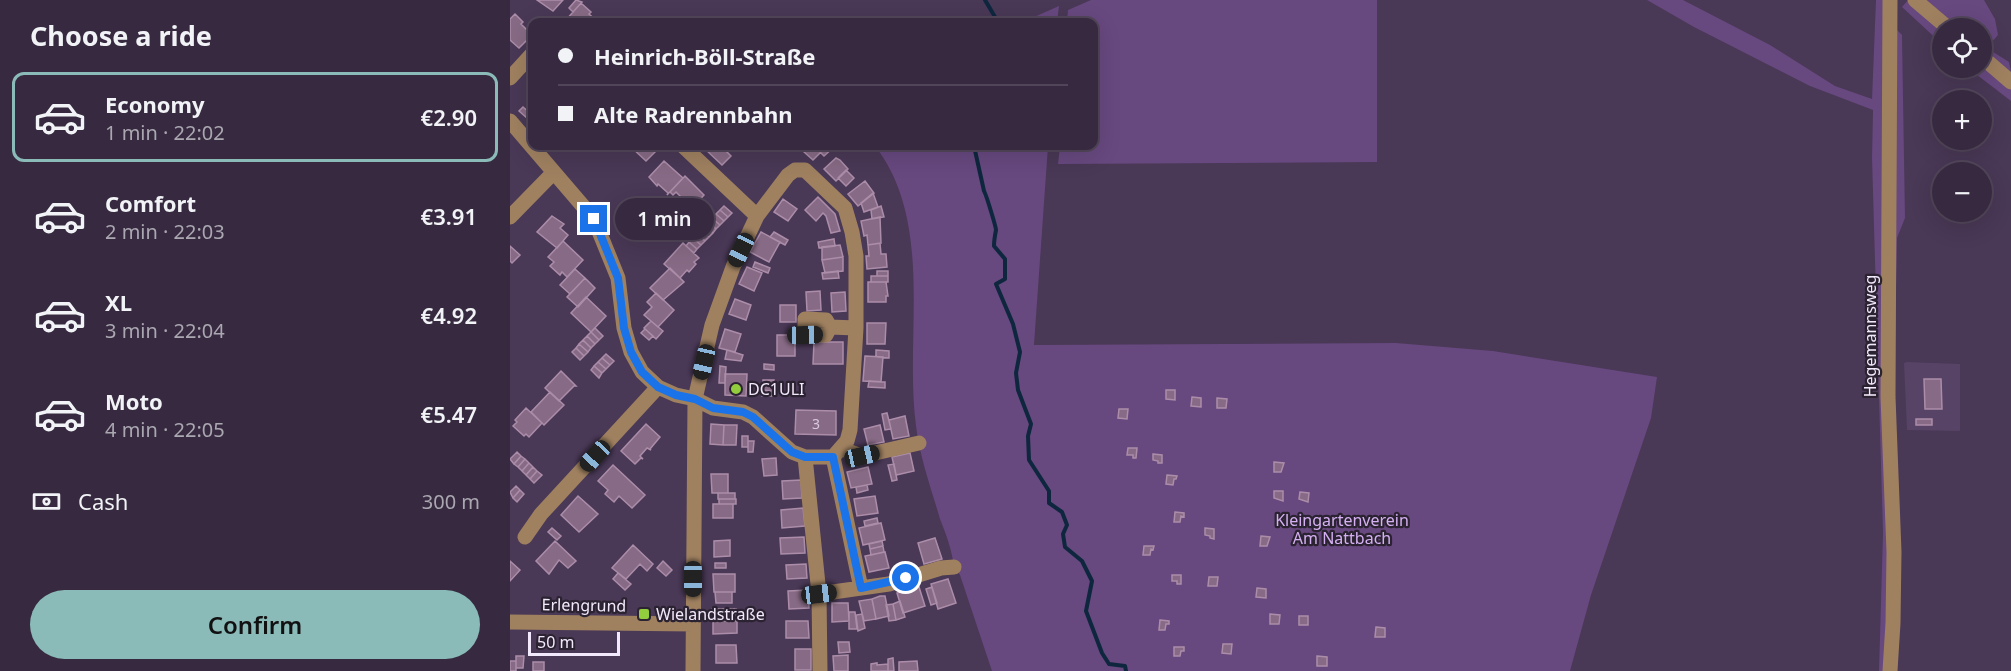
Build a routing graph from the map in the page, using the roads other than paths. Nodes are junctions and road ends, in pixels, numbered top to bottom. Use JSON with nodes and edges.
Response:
{"nodes":[{"id":1,"x":1890,"y":0,"type":"edge"},
{"id":2,"x":1915,"y":0,"type":"edge"},
{"id":3,"x":1936,"y":18,"type":"edge"},
{"id":4,"x":528,"y":58,"type":"edge"},
{"id":5,"x":1992,"y":66,"type":"edge"},
{"id":6,"x":510,"y":78,"type":"edge"},
{"id":7,"x":2011,"y":82,"type":"edge"},
{"id":8,"x":510,"y":121,"type":"edge"},
{"id":9,"x":528,"y":142,"type":"edge"},
{"id":10,"x":535,"y":150,"type":"edge"},
{"id":11,"x":687,"y":150,"type":"edge"},
{"id":12,"x":554,"y":172,"type":"junction"},
{"id":13,"x":757,"y":216,"type":"junction"},
{"id":14,"x":510,"y":217,"type":"edge"},
{"id":15,"x":830,"y":327,"type":"dead end"},
{"id":16,"x":856,"y":328,"type":"junction"},
{"id":17,"x":658,"y":387,"type":"junction"},
{"id":18,"x":695,"y":399,"type":"junction"},
{"id":19,"x":919,"y":442,"type":"dead end"},
{"id":20,"x":838,"y":453,"type":"junction"},
{"id":21,"x":805,"y":457,"type":"junction"},
{"id":22,"x":525,"y":537,"type":"dead end"},
{"id":23,"x":954,"y":567,"type":"dead end"},
{"id":24,"x":861,"y":588,"type":"junction"},
{"id":25,"x":819,"y":594,"type":"junction"},
{"id":26,"x":510,"y":622,"type":"edge"},
{"id":27,"x":693,"y":624,"type":"junction"},
{"id":28,"x":693,"y":671,"type":"edge"},
{"id":29,"x":820,"y":671,"type":"edge"},
{"id":30,"x":1890,"y":671,"type":"edge"}],
"edges":[{"from":1,"to":30,"type":"street","name":"Hegemannsweg"},
{"from":2,"to":3,"type":"street"},
{"from":4,"to":6,"type":"street"},
{"from":5,"to":7,"type":"street"},
{"from":8,"to":9,"type":"street"},
{"from":10,"to":12,"type":"street"},
{"from":11,"to":13,"type":"street"},
{"from":12,"to":14,"type":"street"},
{"from":12,"to":17,"type":"street"},
{"from":13,"to":16,"type":"street"},
{"from":13,"to":18,"type":"street"},
{"from":15,"to":16,"type":"street"},
{"from":16,"to":20,"type":"street"},
{"from":17,"to":18,"type":"street"},
{"from":17,"to":22,"type":"street"},
{"from":18,"to":21,"type":"street"},
{"from":18,"to":27,"type":"street"},
{"from":19,"to":20,"type":"street"},
{"from":20,"to":21,"type":"street"},
{"from":20,"to":24,"type":"street"},
{"from":21,"to":25,"type":"street"},
{"from":23,"to":24,"type":"street"},
{"from":24,"to":25,"type":"street"},
{"from":25,"to":29,"type":"street"},
{"from":26,"to":27,"type":"street","name":"Erlengrund"},
{"from":27,"to":28,"type":"street"}]}
